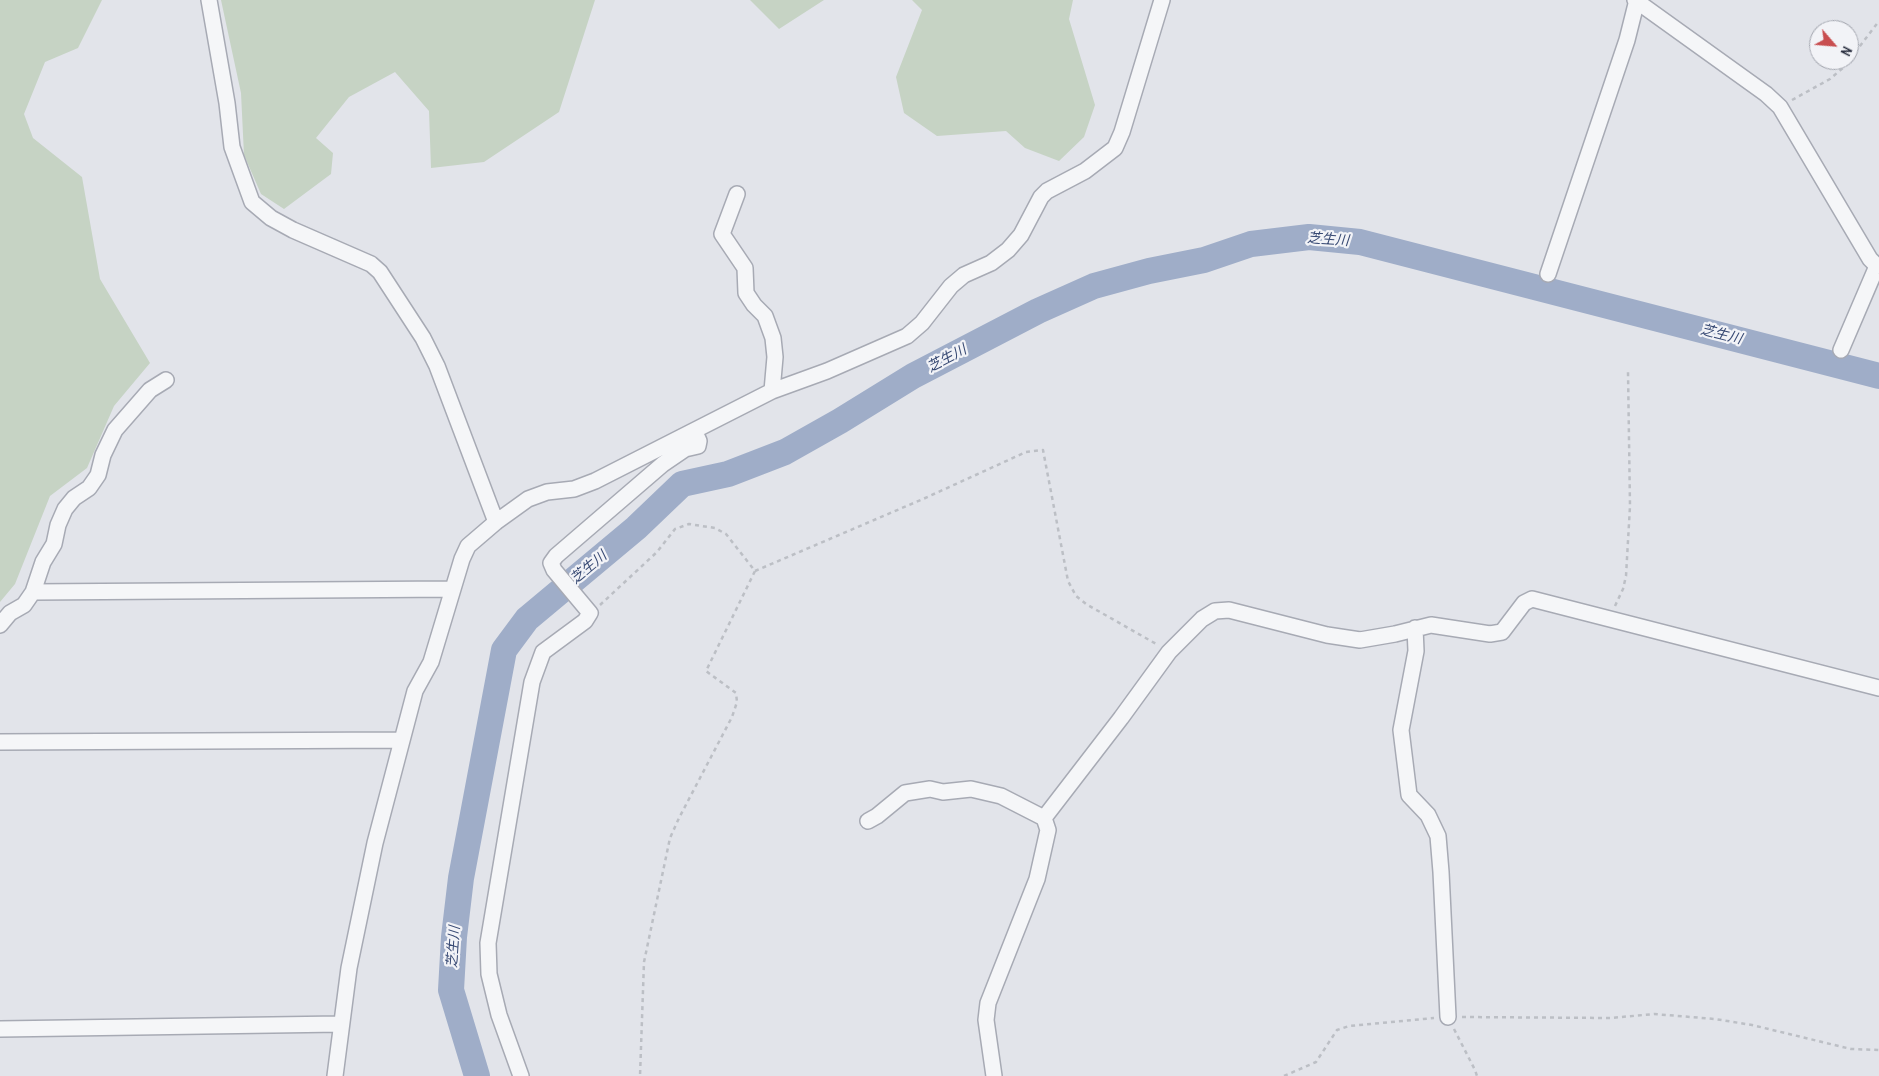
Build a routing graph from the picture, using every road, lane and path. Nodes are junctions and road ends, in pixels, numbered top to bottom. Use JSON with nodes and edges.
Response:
{"nodes":[{"id":1,"x":209,"y":0,"type":"edge"},
{"id":2,"x":1162,"y":0,"type":"edge"},
{"id":3,"x":1636,"y":0,"type":"edge"},
{"id":4,"x":1879,"y":21,"type":"edge"},
{"id":5,"x":1780,"y":107,"type":"junction"},
{"id":6,"x":737,"y":194,"type":"dead end"},
{"id":7,"x":1878,"y":266,"type":"edge"},
{"id":8,"x":1548,"y":274,"type":"dead end"},
{"id":9,"x":1841,"y":350,"type":"dead end"},
{"id":10,"x":1628,"y":371,"type":"dead end"},
{"id":11,"x":166,"y":380,"type":"dead end"},
{"id":12,"x":772,"y":391,"type":"junction"},
{"id":13,"x":695,"y":432,"type":"junction"},
{"id":14,"x":496,"y":522,"type":"junction"},
{"id":15,"x":756,"y":571,"type":"junction"},
{"id":16,"x":453,"y":589,"type":"junction"},
{"id":17,"x":33,"y":592,"type":"junction"},
{"id":18,"x":587,"y":609,"type":"junction"},
{"id":19,"x":1608,"y":619,"type":"junction"},
{"id":20,"x":0,"y":625,"type":"edge"},
{"id":21,"x":1415,"y":628,"type":"junction"},
{"id":22,"x":1169,"y":652,"type":"junction"},
{"id":23,"x":1879,"y":688,"type":"edge"},
{"id":24,"x":402,"y":740,"type":"junction"},
{"id":25,"x":0,"y":742,"type":"edge"},
{"id":26,"x":1044,"y":818,"type":"junction"},
{"id":27,"x":868,"y":821,"type":"dead end"},
{"id":28,"x":1448,"y":1017,"type":"junction"},
{"id":29,"x":340,"y":1024,"type":"junction"},
{"id":30,"x":0,"y":1029,"type":"edge"},
{"id":31,"x":1879,"y":1050,"type":"edge"},
{"id":32,"x":335,"y":1076,"type":"edge"},
{"id":33,"x":522,"y":1076,"type":"edge"},
{"id":34,"x":640,"y":1076,"type":"edge"},
{"id":35,"x":994,"y":1076,"type":"edge"},
{"id":36,"x":1284,"y":1076,"type":"edge"},
{"id":37,"x":1477,"y":1076,"type":"edge"}],
"edges":[{"from":1,"to":14,"type":"street"},
{"from":2,"to":12,"type":"street"},
{"from":3,"to":5,"type":"street"},
{"from":3,"to":8,"type":"street"},
{"from":4,"to":5,"type":"path"},
{"from":5,"to":7,"type":"street"},
{"from":6,"to":12,"type":"street"},
{"from":7,"to":9,"type":"street"},
{"from":10,"to":19,"type":"path"},
{"from":11,"to":17,"type":"street"},
{"from":12,"to":13,"type":"street"},
{"from":13,"to":14,"type":"street"},
{"from":13,"to":18,"type":"street"},
{"from":14,"to":16,"type":"street"},
{"from":15,"to":18,"type":"path"},
{"from":15,"to":22,"type":"path"},
{"from":15,"to":34,"type":"path"},
{"from":16,"to":17,"type":"street"},
{"from":16,"to":24,"type":"street"},
{"from":17,"to":20,"type":"street"},
{"from":18,"to":33,"type":"street"},
{"from":19,"to":21,"type":"street"},
{"from":19,"to":23,"type":"street"},
{"from":21,"to":22,"type":"street"},
{"from":21,"to":28,"type":"street"},
{"from":22,"to":26,"type":"street"},
{"from":24,"to":25,"type":"street"},
{"from":24,"to":29,"type":"street"},
{"from":26,"to":27,"type":"street"},
{"from":26,"to":35,"type":"street"},
{"from":28,"to":31,"type":"path"},
{"from":28,"to":36,"type":"path"},
{"from":28,"to":37,"type":"path"},
{"from":29,"to":30,"type":"street"},
{"from":29,"to":32,"type":"street"}]}
